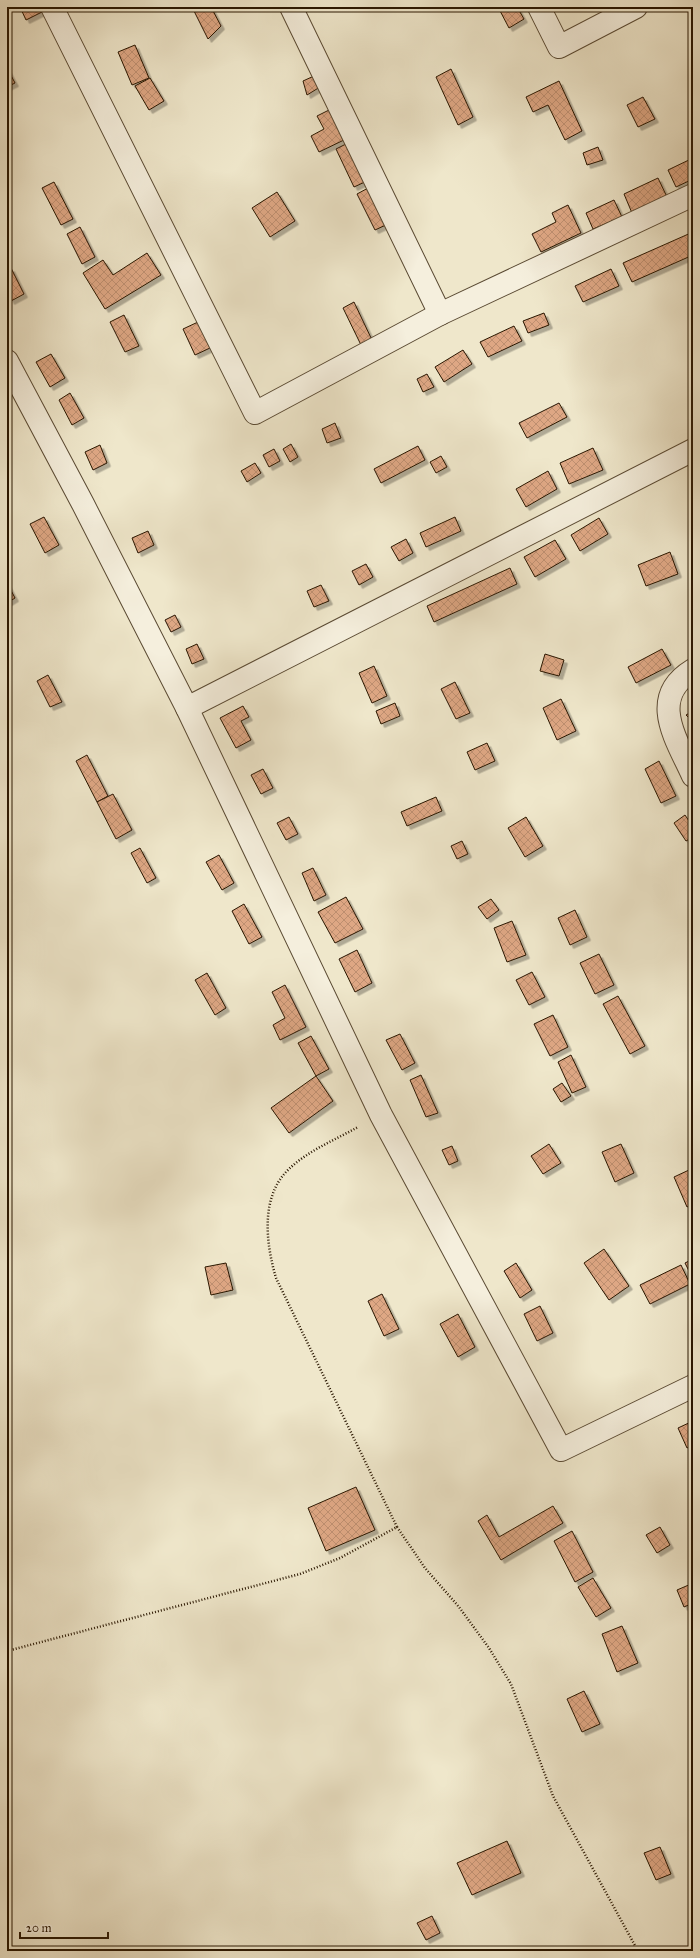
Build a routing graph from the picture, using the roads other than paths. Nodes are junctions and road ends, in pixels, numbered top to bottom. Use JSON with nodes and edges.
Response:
{"nodes":[{"id":1,"x":52,"y":7,"type":"edge"},
{"id":2,"x":291,"y":7,"type":"edge"},
{"id":3,"x":539,"y":7,"type":"edge"},
{"id":4,"x":636,"y":7,"type":"edge"},
{"id":5,"x":693,"y":195,"type":"edge"},
{"id":6,"x":440,"y":314,"type":"junction"},
{"id":7,"x":7,"y":361,"type":"edge"},
{"id":8,"x":693,"y":450,"type":"edge"},
{"id":9,"x":693,"y":670,"type":"edge"},
{"id":10,"x":187,"y":708,"type":"junction"},
{"id":11,"x":693,"y":776,"type":"edge"},
{"id":12,"x":693,"y":1386,"type":"edge"}],
"edges":[{"from":1,"to":6,"type":"street"},
{"from":2,"to":6,"type":"street"},
{"from":3,"to":4,"type":"street"},
{"from":5,"to":6,"type":"street"},
{"from":7,"to":10,"type":"street"},
{"from":8,"to":10,"type":"street"},
{"from":9,"to":11,"type":"street"},
{"from":10,"to":12,"type":"street"}]}
